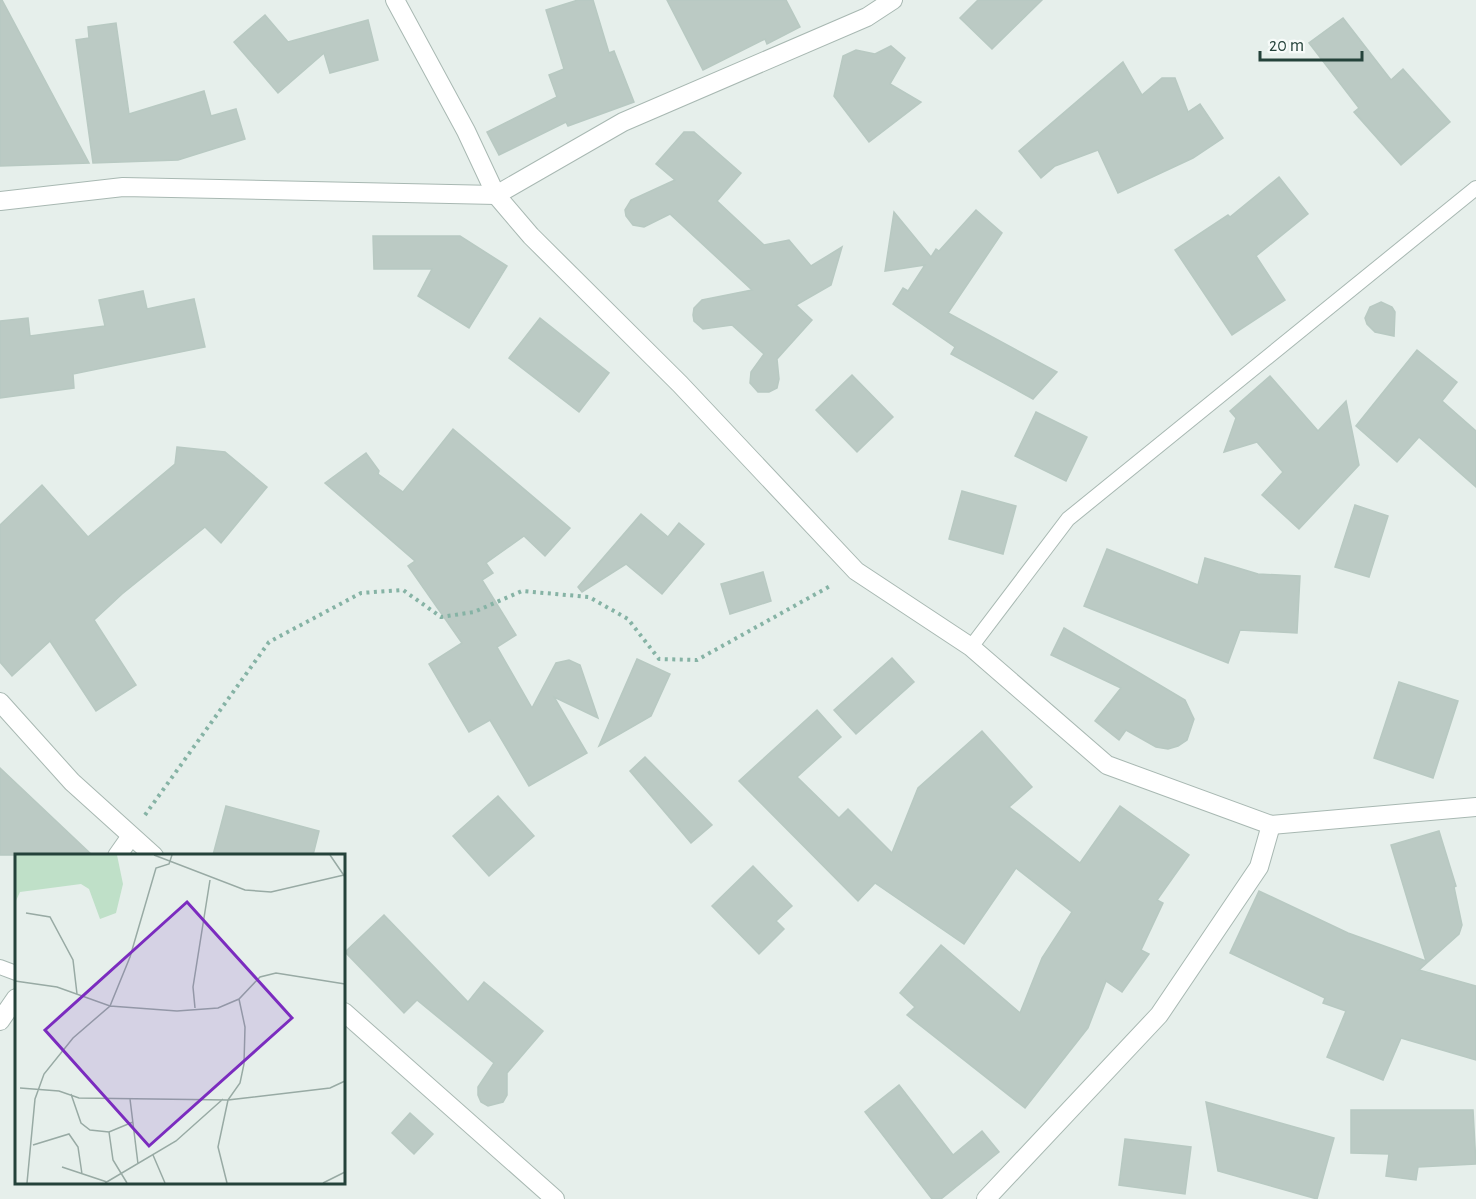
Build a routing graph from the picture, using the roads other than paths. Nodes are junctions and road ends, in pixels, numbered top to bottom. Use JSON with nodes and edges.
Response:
{"nodes":[{"id":1,"x":395,"y":0,"type":"edge"},
{"id":2,"x":893,"y":0,"type":"edge"},
{"id":3,"x":1476,"y":188,"type":"edge"},
{"id":4,"x":496,"y":195,"type":"junction"},
{"id":5,"x":0,"y":201,"type":"edge"},
{"id":6,"x":971,"y":647,"type":"junction"},
{"id":7,"x":0,"y":702,"type":"edge"},
{"id":8,"x":1476,"y":807,"type":"edge"},
{"id":9,"x":1271,"y":825,"type":"junction"},
{"id":10,"x":130,"y":836,"type":"junction"},
{"id":11,"x":118,"y":854,"type":"edge"},
{"id":12,"x":153,"y":854,"type":"edge"},
{"id":13,"x":0,"y":967,"type":"edge"},
{"id":14,"x":15,"y":972,"type":"edge"},
{"id":15,"x":15,"y":999,"type":"edge"},
{"id":16,"x":345,"y":1013,"type":"edge"},
{"id":17,"x":0,"y":1021,"type":"edge"},
{"id":18,"x":555,"y":1199,"type":"edge"},
{"id":19,"x":986,"y":1199,"type":"edge"}],
"edges":[{"from":1,"to":4,"type":"street"},
{"from":2,"to":4,"type":"street"},
{"from":3,"to":6,"type":"lane"},
{"from":4,"to":5,"type":"street"},
{"from":4,"to":6,"type":"street"},
{"from":6,"to":9,"type":"street"},
{"from":7,"to":10,"type":"street"},
{"from":8,"to":9,"type":"street"},
{"from":9,"to":19,"type":"street"},
{"from":10,"to":11,"type":"street"},
{"from":10,"to":12,"type":"street"},
{"from":13,"to":14,"type":"lane"},
{"from":15,"to":17,"type":"street"},
{"from":16,"to":18,"type":"street"}]}
